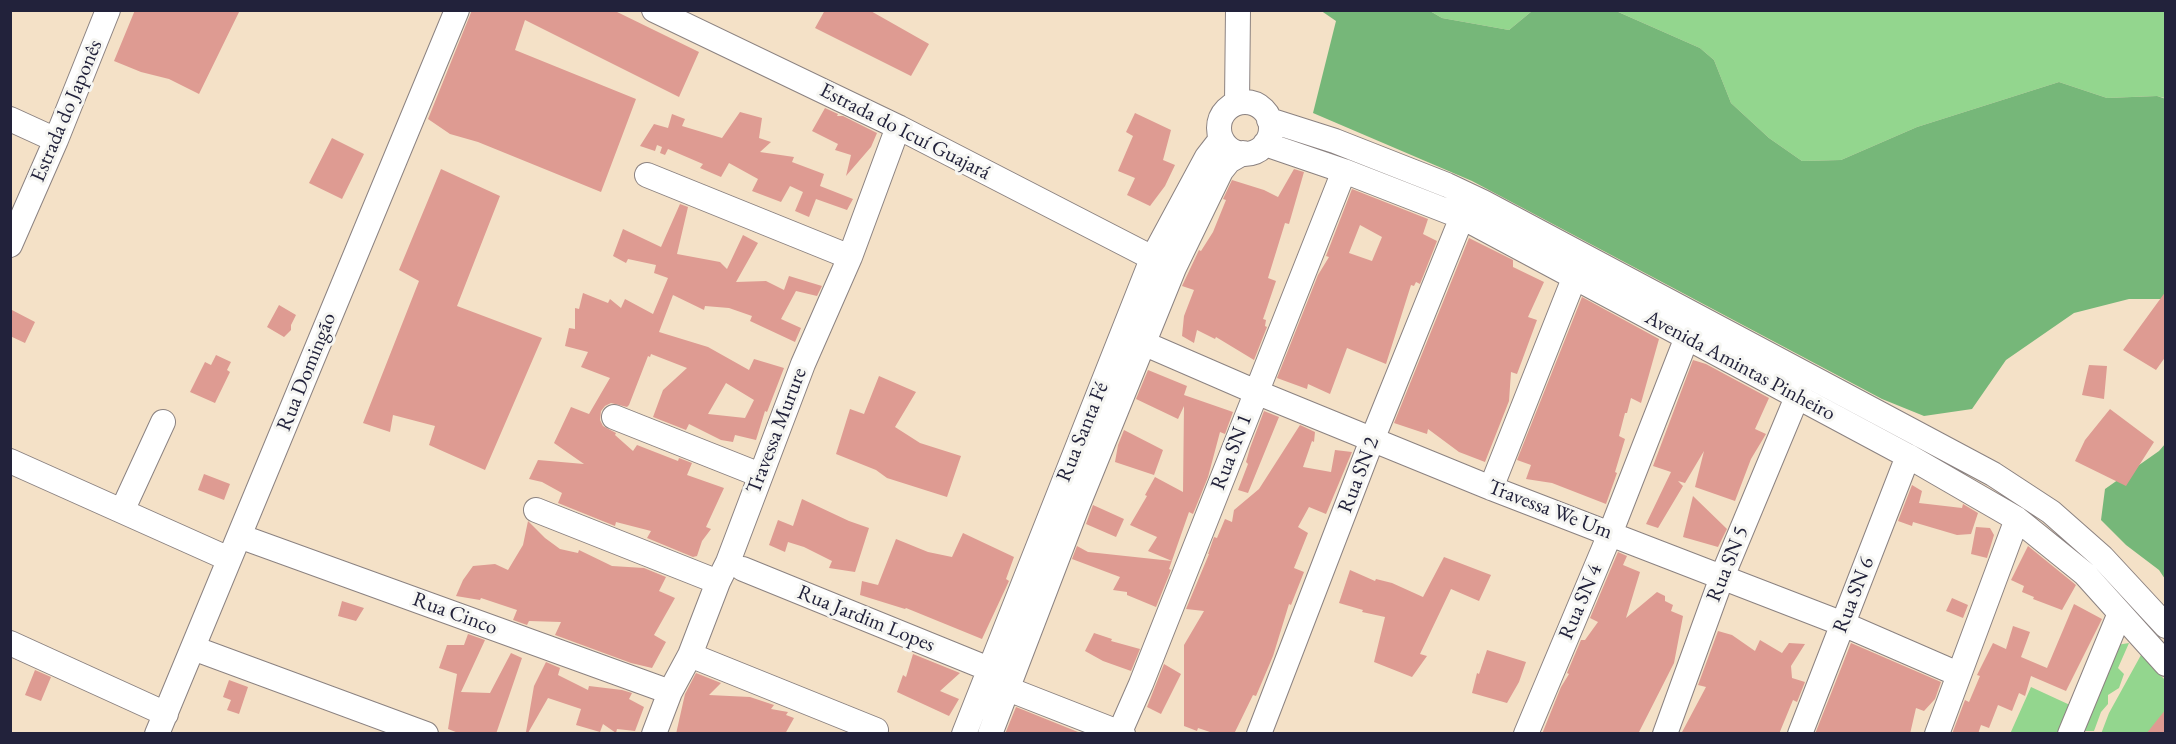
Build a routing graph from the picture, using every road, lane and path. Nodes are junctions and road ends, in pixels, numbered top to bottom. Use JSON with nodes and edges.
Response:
{"nodes":[{"id":1,"x":108,"y":10,"type":"edge"},
{"id":2,"x":457,"y":10,"type":"edge"},
{"id":3,"x":654,"y":10,"type":"edge"},
{"id":4,"x":1238,"y":10,"type":"edge"},
{"id":5,"x":1237,"y":103,"type":"junction"},
{"id":6,"x":10,"y":119,"type":"edge"},
{"id":7,"x":898,"y":127,"type":"junction"},
{"id":8,"x":1267,"y":132,"type":"junction"},
{"id":9,"x":1221,"y":139,"type":"junction"},
{"id":10,"x":56,"y":140,"type":"junction"},
{"id":11,"x":1243,"y":153,"type":"junction"},
{"id":12,"x":1344,"y":171,"type":"junction"},
{"id":13,"x":647,"y":175,"type":"dead end"},
{"id":14,"x":1462,"y":217,"type":"junction"},
{"id":15,"x":12,"y":239,"type":"edge"},
{"id":16,"x":850,"y":257,"type":"junction"},
{"id":17,"x":1163,"y":264,"type":"junction"},
{"id":18,"x":1575,"y":276,"type":"junction"},
{"id":19,"x":1687,"y":337,"type":"junction"},
{"id":20,"x":1143,"y":343,"type":"junction"},
{"id":21,"x":1256,"y":392,"type":"junction"},
{"id":22,"x":1797,"y":398,"type":"junction"},
{"id":23,"x":614,"y":417,"type":"dead end"},
{"id":24,"x":164,"y":422,"type":"dead end"},
{"id":25,"x":1372,"y":440,"type":"junction"},
{"id":26,"x":1908,"y":456,"type":"junction"},
{"id":27,"x":10,"y":461,"type":"edge"},
{"id":28,"x":760,"y":475,"type":"junction"},
{"id":29,"x":1491,"y":488,"type":"junction"},
{"id":30,"x":1066,"y":502,"type":"junction"},
{"id":31,"x":536,"y":510,"type":"dead end"},
{"id":32,"x":122,"y":511,"type":"junction"},
{"id":33,"x":2017,"y":519,"type":"junction"},
{"id":34,"x":1610,"y":534,"type":"junction"},
{"id":35,"x":240,"y":536,"type":"junction"},
{"id":36,"x":229,"y":559,"type":"junction"},
{"id":37,"x":743,"y":569,"type":"dead end"},
{"id":38,"x":1722,"y":577,"type":"junction"},
{"id":39,"x":718,"y":582,"type":"junction"},
{"id":40,"x":2120,"y":613,"type":"junction"},
{"id":41,"x":1843,"y":624,"type":"junction"},
{"id":42,"x":2166,"y":626,"type":"edge"},
{"id":43,"x":10,"y":643,"type":"edge"},
{"id":44,"x":193,"y":648,"type":"junction"},
{"id":45,"x":690,"y":655,"type":"junction"},
{"id":46,"x":2166,"y":664,"type":"edge"},
{"id":47,"x":989,"y":669,"type":"junction"},
{"id":48,"x":1958,"y":674,"type":"junction"},
{"id":49,"x":1008,"y":689,"type":"junction"},
{"id":50,"x":670,"y":692,"type":"junction"},
{"id":51,"x":161,"y":724,"type":"edge"},
{"id":52,"x":876,"y":730,"type":"dead end"},
{"id":53,"x":1121,"y":733,"type":"edge"},
{"id":54,"x":426,"y":734,"type":"edge"},
{"id":55,"x":654,"y":734,"type":"edge"},
{"id":56,"x":964,"y":734,"type":"edge"},
{"id":57,"x":990,"y":734,"type":"edge"},
{"id":58,"x":1259,"y":734,"type":"edge"},
{"id":59,"x":1526,"y":734,"type":"edge"},
{"id":60,"x":1665,"y":734,"type":"edge"},
{"id":61,"x":1800,"y":734,"type":"edge"},
{"id":62,"x":1937,"y":734,"type":"edge"},
{"id":63,"x":2070,"y":734,"type":"edge"}],
"edges":[{"from":1,"to":10,"type":"street","name":"Estrada do Japonês"},
{"from":2,"to":35,"type":"street","name":"Rua Domingão"},
{"from":3,"to":7,"type":"street","name":"Estrada do Icuí Guajará"},
{"from":4,"to":5,"type":"street"},
{"from":5,"to":8,"type":"street"},
{"from":5,"to":9,"type":"street"},
{"from":6,"to":10,"type":"street"},
{"from":7,"to":16,"type":"street","name":"Travessa Murure"},
{"from":7,"to":17,"type":"street","name":"Estrada do Icuí Guajará"},
{"from":8,"to":11,"type":"street"},
{"from":8,"to":12,"type":"street","name":"Avenida Amintas Pinheiro"},
{"from":8,"to":42,"type":"street","name":"Avenida Amintas Pinheiro"},
{"from":9,"to":11,"type":"street"},
{"from":9,"to":17,"type":"street","name":"Rua Santa Fé"},
{"from":10,"to":15,"type":"street","name":"Estrada do Japonês"},
{"from":11,"to":17,"type":"street","name":"Rua Santa Fé"},
{"from":12,"to":14,"type":"street","name":"Avenida Amintas Pinheiro"},
{"from":12,"to":21,"type":"street","name":"Rua SN 1"},
{"from":13,"to":16,"type":"street"},
{"from":14,"to":18,"type":"street","name":"Avenida Amintas Pinheiro"},
{"from":14,"to":25,"type":"street","name":"Rua SN 2"},
{"from":16,"to":28,"type":"street","name":"Travessa Murure"},
{"from":17,"to":20,"type":"street","name":"Rua Santa Fé"},
{"from":17,"to":30,"type":"street","name":"Rua Santa Fé"},
{"from":18,"to":19,"type":"street","name":"Avenida Amintas Pinheiro"},
{"from":18,"to":29,"type":"street"},
{"from":19,"to":22,"type":"street","name":"Avenida Amintas Pinheiro"},
{"from":19,"to":34,"type":"street","name":"Rua SN 4"},
{"from":20,"to":21,"type":"street","name":"Travessa We Um"},
{"from":20,"to":30,"type":"street","name":"Rua Santa Fé"},
{"from":21,"to":25,"type":"street","name":"Travessa We Um"},
{"from":21,"to":53,"type":"street","name":"Rua SN 1"},
{"from":22,"to":26,"type":"street","name":"Avenida Amintas Pinheiro"},
{"from":22,"to":38,"type":"street","name":"Rua SN 5"},
{"from":23,"to":28,"type":"street"},
{"from":24,"to":32,"type":"street"},
{"from":25,"to":29,"type":"street","name":"Travessa We Um"},
{"from":25,"to":58,"type":"street","name":"Rua SN 2"},
{"from":26,"to":33,"type":"street","name":"Avenida Amintas Pinheiro"},
{"from":26,"to":41,"type":"street","name":"Rua SN 6"},
{"from":27,"to":32,"type":"street"},
{"from":28,"to":39,"type":"street","name":"Travessa Murure"},
{"from":29,"to":34,"type":"street","name":"Travessa We Um"},
{"from":30,"to":47,"type":"street","name":"Rua Santa Fé"},
{"from":30,"to":49,"type":"street","name":"Rua Santa Fé"},
{"from":31,"to":39,"type":"street"},
{"from":32,"to":36,"type":"street"},
{"from":33,"to":40,"type":"street","name":"Avenida Amintas Pinheiro"},
{"from":33,"to":48,"type":"street"},
{"from":34,"to":38,"type":"street","name":"Travessa We Um"},
{"from":34,"to":59,"type":"street","name":"Rua SN 4"},
{"from":35,"to":36,"type":"street","name":"Rua Domingão"},
{"from":35,"to":50,"type":"street","name":"Rua Cinco"},
{"from":36,"to":44,"type":"street","name":"Rua Domingão"},
{"from":37,"to":47,"type":"street","name":"Rua Jardim Lopes"},
{"from":38,"to":41,"type":"street","name":"Travessa We Um"},
{"from":38,"to":60,"type":"street","name":"Rua SN 5"},
{"from":39,"to":45,"type":"street","name":"Travessa Murure"},
{"from":40,"to":46,"type":"street","name":"Avenida Amintas Pinheiro"},
{"from":40,"to":63,"type":"street"},
{"from":41,"to":48,"type":"street","name":"Travessa We Um"},
{"from":41,"to":61,"type":"street","name":"Rua SN 6"},
{"from":43,"to":51,"type":"street"},
{"from":44,"to":51,"type":"street","name":"Rua Domingão"},
{"from":44,"to":54,"type":"street"},
{"from":45,"to":50,"type":"street","name":"Travessa Murure"},
{"from":45,"to":52,"type":"street"},
{"from":47,"to":56,"type":"street","name":"Rua Santa Fé"},
{"from":48,"to":62,"type":"street"},
{"from":49,"to":53,"type":"street"},
{"from":49,"to":57,"type":"street","name":"Rua Santa Fé"},
{"from":50,"to":55,"type":"street","name":"Travessa Murure"}]}
